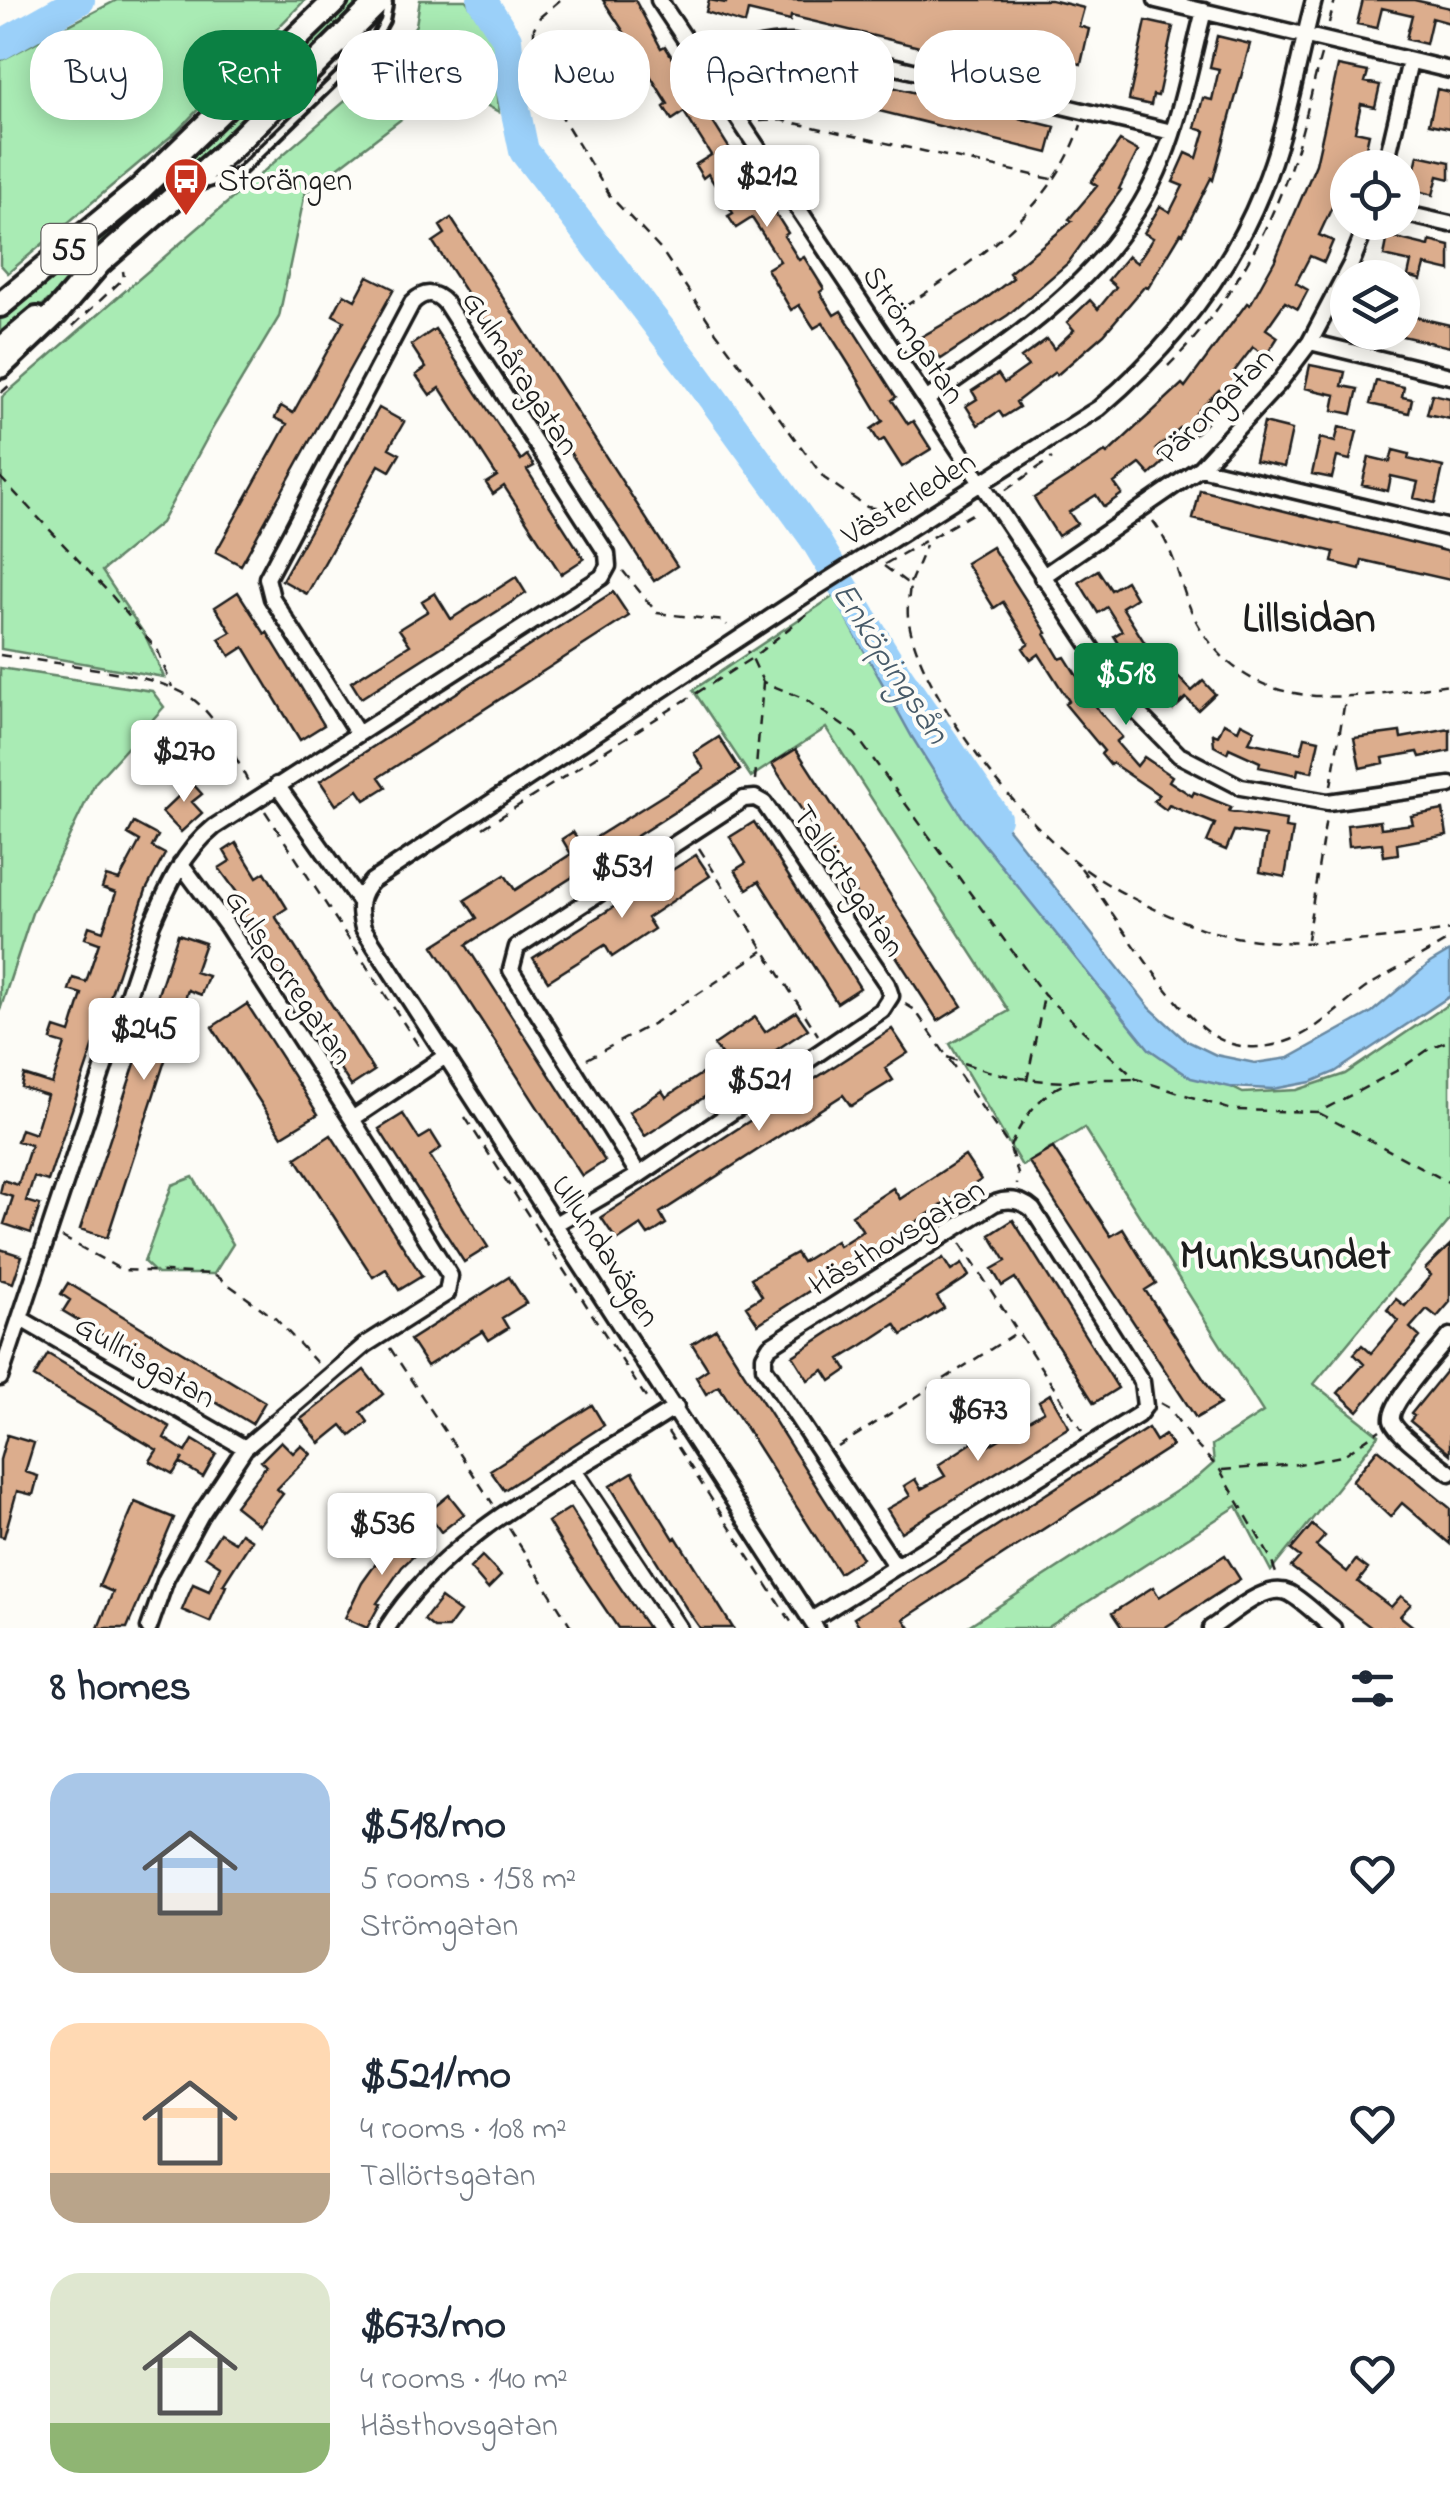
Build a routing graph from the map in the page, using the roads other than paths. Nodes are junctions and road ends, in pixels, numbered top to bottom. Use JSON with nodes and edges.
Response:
{"nodes":[{"id":1,"x":336,"y":0,"type":"edge"},
{"id":2,"x":380,"y":0,"type":"edge"},
{"id":3,"x":388,"y":0,"type":"edge"},
{"id":4,"x":659,"y":0,"type":"edge"},
{"id":5,"x":1156,"y":0,"type":"edge"},
{"id":6,"x":1314,"y":0,"type":"edge"},
{"id":7,"x":1204,"y":11,"type":"junction"},
{"id":8,"x":680,"y":30,"type":"edge"},
{"id":9,"x":1305,"y":35,"type":"junction"},
{"id":10,"x":1410,"y":60,"type":"junction"},
{"id":11,"x":894,"y":67,"type":"edge"},
{"id":12,"x":1450,"y":70,"type":"edge"},
{"id":13,"x":740,"y":120,"type":"edge"},
{"id":14,"x":1172,"y":132,"type":"junction"},
{"id":15,"x":1390,"y":150,"type":"edge"},
{"id":16,"x":182,"y":192,"type":"junction"},
{"id":17,"x":1420,"y":217,"type":"edge"},
{"id":18,"x":1450,"y":224,"type":"edge"},
{"id":19,"x":1361,"y":240,"type":"edge"},
{"id":20,"x":88,"y":274,"type":"junction"},
{"id":21,"x":0,"y":305,"type":"edge"},
{"id":22,"x":1310,"y":342,"type":"junction"},
{"id":23,"x":0,"y":349,"type":"edge"},
{"id":24,"x":0,"y":366,"type":"edge"},
{"id":25,"x":1450,"y":376,"type":"edge"},
{"id":26,"x":926,"y":400,"type":"junction"},
{"id":27,"x":1200,"y":468,"type":"junction"},
{"id":28,"x":983,"y":482,"type":"junction"},
{"id":29,"x":1450,"y":528,"type":"edge"},
{"id":30,"x":1042,"y":578,"type":"junction"},
{"id":31,"x":358,"y":734,"type":"junction"},
{"id":32,"x":1450,"y":785,"type":"edge"},
{"id":33,"x":277,"y":786,"type":"junction"},
{"id":34,"x":181,"y":864,"type":"junction"},
{"id":35,"x":360,"y":901,"type":"junction"},
{"id":36,"x":447,"y":1054,"type":"junction"},
{"id":37,"x":352,"y":1119,"type":"junction"},
{"id":38,"x":639,"y":1175,"type":"junction"},
{"id":39,"x":557,"y":1223,"type":"junction"},
{"id":40,"x":20,"y":1319,"type":"junction"},
{"id":41,"x":1450,"y":1336,"type":"edge"},
{"id":42,"x":0,"y":1378,"type":"edge"},
{"id":43,"x":676,"y":1407,"type":"junction"},
{"id":44,"x":244,"y":1448,"type":"junction"},
{"id":45,"x":574,"y":1470,"type":"junction"},
{"id":46,"x":1450,"y":1473,"type":"edge"},
{"id":47,"x":896,"y":1567,"type":"junction"},
{"id":48,"x":813,"y":1624,"type":"edge"},
{"id":49,"x":149,"y":1628,"type":"edge"},
{"id":50,"x":387,"y":1628,"type":"edge"},
{"id":51,"x":678,"y":1628,"type":"edge"},
{"id":52,"x":1211,"y":1628,"type":"edge"},
{"id":53,"x":1333,"y":1628,"type":"edge"}],
"edges":[{"from":1,"to":21,"type":"main road","number":"55"},
{"from":2,"to":16,"type":"main road","number":"55"},
{"from":3,"to":16,"type":"lane"},
{"from":4,"to":8,"type":"street","name":"Strömgatan"},
{"from":5,"to":7,"type":"street"},
{"from":6,"to":9,"type":"street","name":"Västerleden"},
{"from":7,"to":9,"type":"street"},
{"from":7,"to":14,"type":"street"},
{"from":9,"to":10,"type":"street"},
{"from":9,"to":28,"type":"street","name":"Västerleden"},
{"from":10,"to":12,"type":"street"},
{"from":10,"to":15,"type":"street"},
{"from":11,"to":14,"type":"street"},
{"from":13,"to":26,"type":"street","name":"Strömgatan"},
{"from":14,"to":26,"type":"street"},
{"from":16,"to":20,"type":"main road","number":"55"},
{"from":17,"to":18,"type":"street"},
{"from":19,"to":22,"type":"street","name":"Pärongatan"},
{"from":20,"to":23,"type":"main road"},
{"from":20,"to":24,"type":"main road","number":"55"},
{"from":22,"to":25,"type":"street"},
{"from":22,"to":27,"type":"street","name":"Pärongatan"},
{"from":26,"to":28,"type":"street","name":"Strömgatan"},
{"from":27,"to":29,"type":"street"},
{"from":27,"to":30,"type":"street","name":"Pärongatan"},
{"from":28,"to":30,"type":"street","name":"Strömgatan"},
{"from":28,"to":35,"type":"street","name":"Västerleden"},
{"from":30,"to":32,"type":"street","name":"Strömgatan"},
{"from":31,"to":31,"type":"street","name":"Gulmåragatan"},
{"from":31,"to":33,"type":"street"},
{"from":33,"to":34,"type":"street"},
{"from":33,"to":35,"type":"street","name":"Ullundavägen"},
{"from":34,"to":37,"type":"street","name":"Gulsporregatan"},
{"from":34,"to":40,"type":"street"},
{"from":35,"to":36,"type":"street","name":"Ullundavägen"},
{"from":36,"to":37,"type":"street"},
{"from":36,"to":39,"type":"street","name":"Ullundavägen"},
{"from":37,"to":44,"type":"street","name":"Gulsporregatan"},
{"from":38,"to":38,"type":"street","name":"Tallörtsgatan"},
{"from":38,"to":39,"type":"street","name":"Tallörtsgatan"},
{"from":39,"to":43,"type":"street","name":"Ullundavägen"},
{"from":40,"to":42,"type":"street"},
{"from":40,"to":44,"type":"street","name":"Gullrisgatan"},
{"from":41,"to":46,"type":"street"},
{"from":43,"to":45,"type":"street"},
{"from":43,"to":48,"type":"street","name":"Ullundavägen"},
{"from":44,"to":49,"type":"street"},
{"from":45,"to":50,"type":"street"},
{"from":45,"to":51,"type":"street"},
{"from":47,"to":47,"type":"street","name":"Hästhovsgatan"},
{"from":47,"to":48,"type":"street"},
{"from":52,"to":53,"type":"street"}]}
